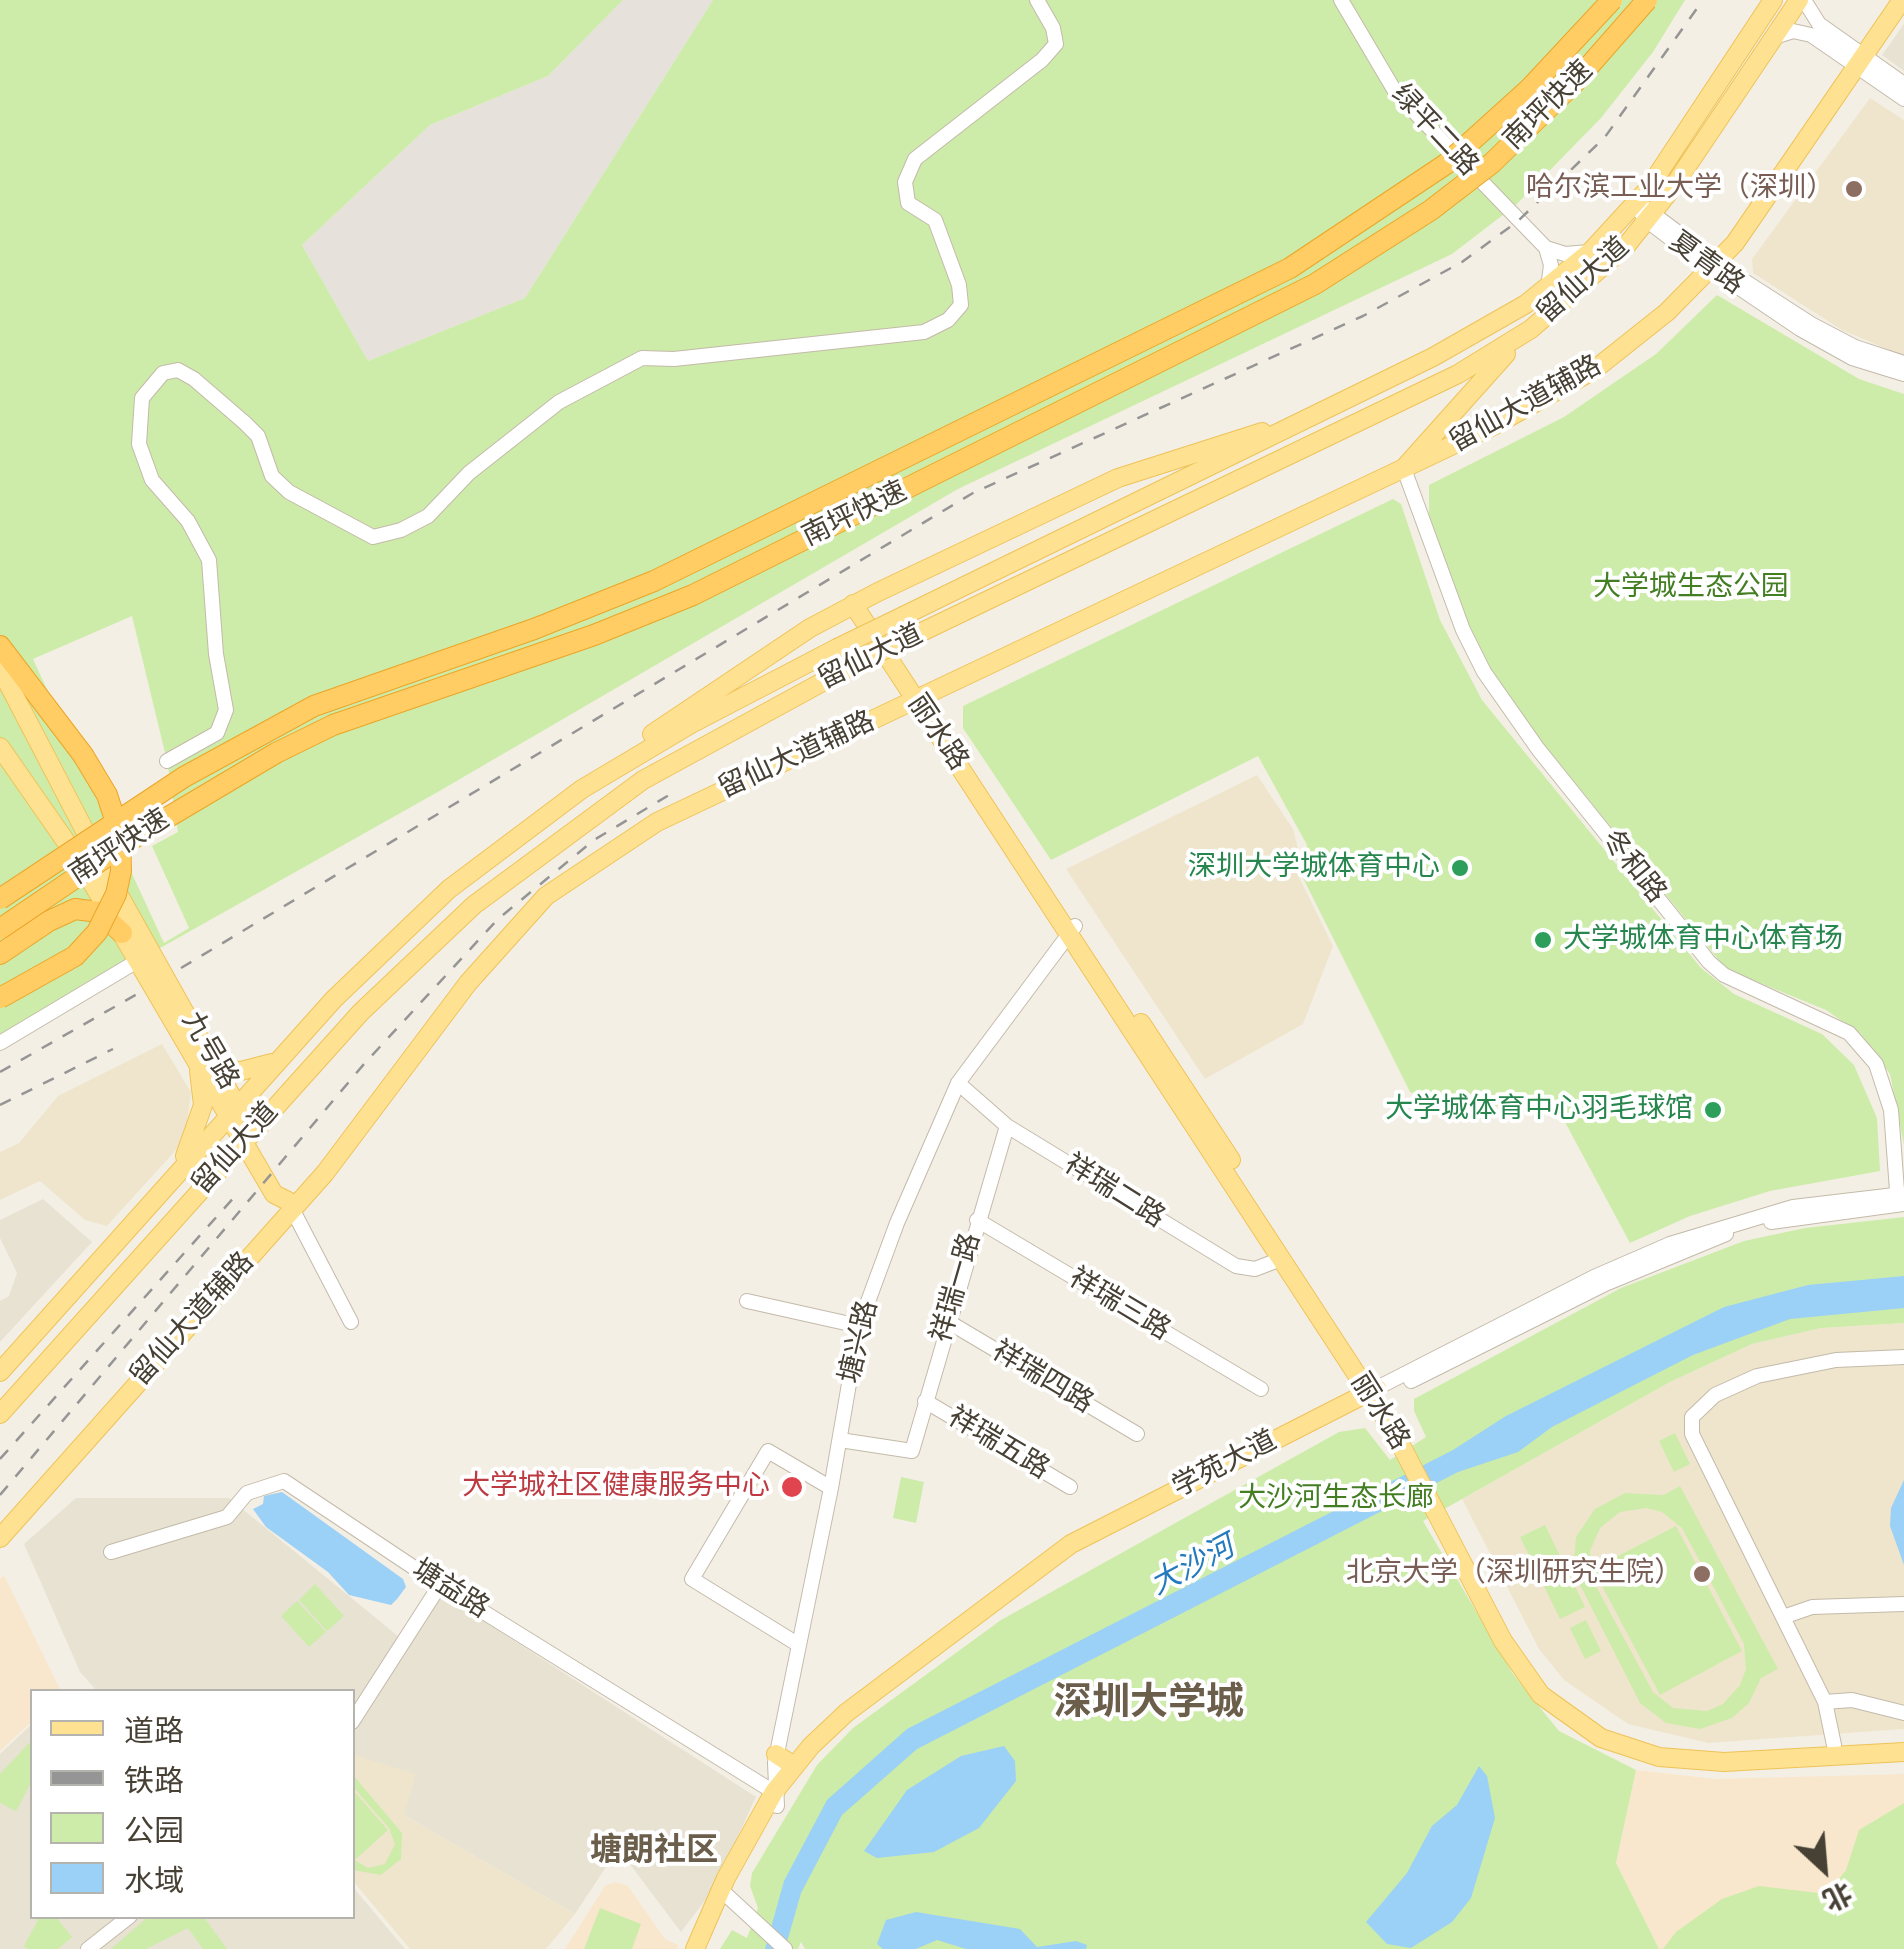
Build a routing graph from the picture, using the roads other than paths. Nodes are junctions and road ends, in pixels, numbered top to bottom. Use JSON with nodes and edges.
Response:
{"nodes":[{"id":1,"x":1036,"y":0,"type":"edge"},
{"id":2,"x":1341,"y":0,"type":"edge"},
{"id":3,"x":1612,"y":0,"type":"edge"},
{"id":4,"x":1646,"y":0,"type":"edge"},
{"id":5,"x":1773,"y":0,"type":"edge"},
{"id":6,"x":1801,"y":0,"type":"edge"},
{"id":7,"x":1892,"y":0,"type":"edge"},
{"id":8,"x":1902,"y":0,"type":"edge"},
{"id":9,"x":1774,"y":37,"type":"junction"},
{"id":10,"x":1856,"y":58,"type":"junction"},
{"id":11,"x":1904,"y":84,"type":"edge"},
{"id":12,"x":1904,"y":99,"type":"edge"},
{"id":13,"x":1645,"y":212,"type":"junction"},
{"id":14,"x":1546,"y":248,"type":"junction"},
{"id":15,"x":1591,"y":251,"type":"junction"},
{"id":16,"x":1711,"y":263,"type":"junction"},
{"id":17,"x":1548,"y":288,"type":"junction"},
{"id":18,"x":1531,"y":329,"type":"junction"},
{"id":19,"x":1904,"y":363,"type":"edge"},
{"id":20,"x":1904,"y":374,"type":"edge"},
{"id":21,"x":1324,"y":411,"type":"junction"},
{"id":22,"x":1408,"y":462,"type":"junction"},
{"id":23,"x":853,"y":604,"type":"junction"},
{"id":24,"x":0,"y":646,"type":"edge"},
{"id":25,"x":0,"y":668,"type":"edge"},
{"id":26,"x":918,"y":695,"type":"junction"},
{"id":27,"x":0,"y":747,"type":"edge"},
{"id":28,"x":167,"y":761,"type":"dead end"},
{"id":29,"x":582,"y":788,"type":"junction"},
{"id":30,"x":0,"y":899,"type":"edge"},
{"id":31,"x":0,"y":929,"type":"edge"},
{"id":32,"x":1072,"y":930,"type":"junction"},
{"id":33,"x":122,"y":932,"type":"junction"},
{"id":34,"x":0,"y":954,"type":"edge"},
{"id":35,"x":139,"y":960,"type":"junction"},
{"id":36,"x":0,"y":998,"type":"edge"},
{"id":37,"x":0,"y":1043,"type":"edge"},
{"id":38,"x":199,"y":1048,"type":"junction"},
{"id":39,"x":284,"y":1054,"type":"junction"},
{"id":40,"x":958,"y":1083,"type":"junction"},
{"id":41,"x":234,"y":1110,"type":"junction"},
{"id":42,"x":1007,"y":1126,"type":"junction"},
{"id":43,"x":244,"y":1138,"type":"junction"},
{"id":44,"x":265,"y":1176,"type":"junction"},
{"id":45,"x":207,"y":1179,"type":"junction"},
{"id":46,"x":166,"y":1187,"type":"junction"},
{"id":47,"x":1901,"y":1199,"type":"edge"},
{"id":48,"x":290,"y":1205,"type":"junction"},
{"id":49,"x":977,"y":1220,"type":"junction"},
{"id":50,"x":1281,"y":1258,"type":"junction"},
{"id":51,"x":746,"y":1301,"type":"dead end"},
{"id":52,"x":947,"y":1321,"type":"junction"},
{"id":53,"x":351,"y":1322,"type":"dead end"},
{"id":54,"x":859,"y":1326,"type":"junction"},
{"id":55,"x":1904,"y":1357,"type":"edge"},
{"id":56,"x":0,"y":1372,"type":"edge"},
{"id":57,"x":1260,"y":1389,"type":"dead end"},
{"id":58,"x":1375,"y":1394,"type":"junction"},
{"id":59,"x":925,"y":1401,"type":"junction"},
{"id":60,"x":4,"y":1411,"type":"edge"},
{"id":61,"x":1136,"y":1434,"type":"dead end"},
{"id":62,"x":840,"y":1440,"type":"junction"},
{"id":63,"x":1070,"y":1487,"type":"dead end"},
{"id":64,"x":831,"y":1488,"type":"junction"},
{"id":65,"x":1443,"y":1510,"type":"junction"},
{"id":66,"x":0,"y":1525,"type":"edge"},
{"id":67,"x":0,"y":1538,"type":"edge"},
{"id":68,"x":112,"y":1552,"type":"dead end"},
{"id":69,"x":440,"y":1585,"type":"junction"},
{"id":70,"x":1904,"y":1604,"type":"edge"},
{"id":71,"x":1783,"y":1617,"type":"junction"},
{"id":72,"x":799,"y":1644,"type":"junction"},
{"id":73,"x":1825,"y":1702,"type":"junction"},
{"id":74,"x":1904,"y":1714,"type":"edge"},
{"id":75,"x":355,"y":1717,"type":"edge"},
{"id":76,"x":1904,"y":1740,"type":"edge"},
{"id":77,"x":1834,"y":1745,"type":"junction"},
{"id":78,"x":1904,"y":1752,"type":"edge"},
{"id":79,"x":776,"y":1754,"type":"junction"},
{"id":80,"x":794,"y":1766,"type":"junction"},
{"id":81,"x":778,"y":1798,"type":"junction"},
{"id":82,"x":724,"y":1893,"type":"junction"},
{"id":83,"x":126,"y":1919,"type":"edge"},
{"id":84,"x":88,"y":1949,"type":"edge"},
{"id":85,"x":695,"y":1949,"type":"edge"},
{"id":86,"x":704,"y":1949,"type":"edge"},
{"id":87,"x":785,"y":1949,"type":"edge"}],
"edges":[{"from":1,"to":28,"type":"street"},
{"from":2,"to":14,"type":"street","name":"绿平二路"},
{"from":3,"to":30,"type":"highway","name":"南坪快速","bridge":true},
{"from":4,"to":31,"type":"highway","name":"南坪快速","bridge":true},
{"from":5,"to":13,"type":"main road","name":"留仙大道"},
{"from":6,"to":9,"type":"main road","name":"留仙大道"},
{"from":6,"to":10,"type":"street"},
{"from":7,"to":10,"type":"main road","name":"留仙大道辅路"},
{"from":8,"to":10,"type":"main road","name":"留仙大道辅路"},
{"from":9,"to":10,"type":"street"},
{"from":9,"to":13,"type":"main road","name":"留仙大道"},
{"from":10,"to":11,"type":"street"},
{"from":10,"to":12,"type":"street"},
{"from":10,"to":16,"type":"main road","name":"留仙大道辅路"},
{"from":13,"to":15,"type":"main road","name":"留仙大道"},
{"from":13,"to":16,"type":"street","name":"夏青路"},
{"from":13,"to":18,"type":"main road","name":"留仙大道"},
{"from":14,"to":15,"type":"street"},
{"from":14,"to":17,"type":"street"},
{"from":15,"to":17,"type":"main road","name":"留仙大道"},
{"from":16,"to":19,"type":"street","name":"夏青路"},
{"from":16,"to":20,"type":"street","name":"夏青路"},
{"from":16,"to":22,"type":"main road","name":"留仙大道辅路"},
{"from":17,"to":21,"type":"main road","name":"留仙大道"},
{"from":18,"to":22,"type":"main road"},
{"from":18,"to":43,"type":"main road","name":"留仙大道","bridge":true},
{"from":21,"to":23,"type":"main road"},
{"from":21,"to":29,"type":"main road","name":"留仙大道","bridge":true},
{"from":22,"to":26,"type":"main road","name":"留仙大道辅路"},
{"from":22,"to":47,"type":"street","name":"冬和路"},
{"from":23,"to":26,"type":"main road","name":"丽水路"},
{"from":23,"to":29,"type":"main road"},
{"from":24,"to":36,"type":"highway","bridge":true},
{"from":25,"to":38,"type":"main road","name":"九号路"},
{"from":26,"to":32,"type":"main road","name":"丽水路"},
{"from":26,"to":48,"type":"main road","name":"留仙大道辅路"},
{"from":26,"to":48,"type":"main road","name":"留仙大道辅路"},
{"from":27,"to":33,"type":"main road","name":"九号路"},
{"from":29,"to":39,"type":"main road","name":"留仙大道"},
{"from":32,"to":40,"type":"street","name":"塘兴路"},
{"from":32,"to":50,"type":"main road","name":"丽水路"},
{"from":32,"to":58,"type":"main road","name":"丽水路"},
{"from":33,"to":34,"type":"highway"},
{"from":33,"to":35,"type":"main road","name":"九号路"},
{"from":35,"to":37,"type":"street"},
{"from":35,"to":38,"type":"main road","name":"九号路"},
{"from":38,"to":39,"type":"main road"},
{"from":38,"to":41,"type":"main road","name":"九号路"},
{"from":38,"to":46,"type":"main road"},
{"from":39,"to":41,"type":"main road","name":"留仙大道"},
{"from":40,"to":42,"type":"street","name":"祥瑞二路"},
{"from":40,"to":54,"type":"street","name":"塘兴路"},
{"from":41,"to":43,"type":"main road","name":"九号路"},
{"from":41,"to":46,"type":"main road","name":"留仙大道"},
{"from":42,"to":49,"type":"street","name":"祥瑞一路"},
{"from":42,"to":50,"type":"street","name":"祥瑞二路"},
{"from":43,"to":44,"type":"main road"},
{"from":43,"to":45,"type":"main road","name":"留仙大道"},
{"from":44,"to":45,"type":"main road"},
{"from":44,"to":48,"type":"main road"},
{"from":45,"to":60,"type":"main road","name":"留仙大道"},
{"from":46,"to":56,"type":"main road","name":"留仙大道"},
{"from":47,"to":58,"type":"street","name":"学苑大道"},
{"from":48,"to":53,"type":"street"},
{"from":48,"to":66,"type":"main road","name":"留仙大道辅路"},
{"from":48,"to":67,"type":"main road","name":"留仙大道辅路"},
{"from":49,"to":52,"type":"street","name":"祥瑞一路"},
{"from":49,"to":57,"type":"street","name":"祥瑞三路"},
{"from":50,"to":58,"type":"main road","name":"丽水路"},
{"from":51,"to":54,"type":"street"},
{"from":52,"to":59,"type":"street","name":"祥瑞一路"},
{"from":52,"to":61,"type":"street","name":"祥瑞四路"},
{"from":54,"to":62,"type":"street","name":"塘兴路"},
{"from":55,"to":71,"type":"street"},
{"from":58,"to":65,"type":"main road","name":"丽水路"},
{"from":58,"to":80,"type":"main road","name":"学苑大道"},
{"from":58,"to":81,"type":"main road","name":"学苑大道"},
{"from":59,"to":62,"type":"street","name":"祥瑞一路"},
{"from":59,"to":63,"type":"street","name":"祥瑞五路"},
{"from":62,"to":64,"type":"street","name":"塘兴路"},
{"from":64,"to":72,"type":"street","name":"塘兴路"},
{"from":64,"to":72,"type":"street"},
{"from":65,"to":77,"type":"main road","name":"丽水路"},
{"from":65,"to":78,"type":"main road","name":"丽水路"},
{"from":68,"to":69,"type":"street","name":"塘益路"},
{"from":69,"to":75,"type":"street"},
{"from":69,"to":81,"type":"street","name":"塘益路"},
{"from":70,"to":71,"type":"street"},
{"from":71,"to":73,"type":"street"},
{"from":72,"to":79,"type":"street","name":"塘兴路"},
{"from":73,"to":74,"type":"street"},
{"from":73,"to":77,"type":"street"},
{"from":76,"to":77,"type":"main road","name":"丽水路"},
{"from":79,"to":80,"type":"main road"},
{"from":79,"to":81,"type":"street","name":"塘兴路"},
{"from":80,"to":81,"type":"main road","name":"学苑大道"},
{"from":81,"to":82,"type":"main road","name":"学苑大道"},
{"from":82,"to":85,"type":"main road","name":"学苑大道"},
{"from":82,"to":86,"type":"main road","name":"学苑大道"},
{"from":82,"to":87,"type":"street"},
{"from":83,"to":84,"type":"street"}]}
